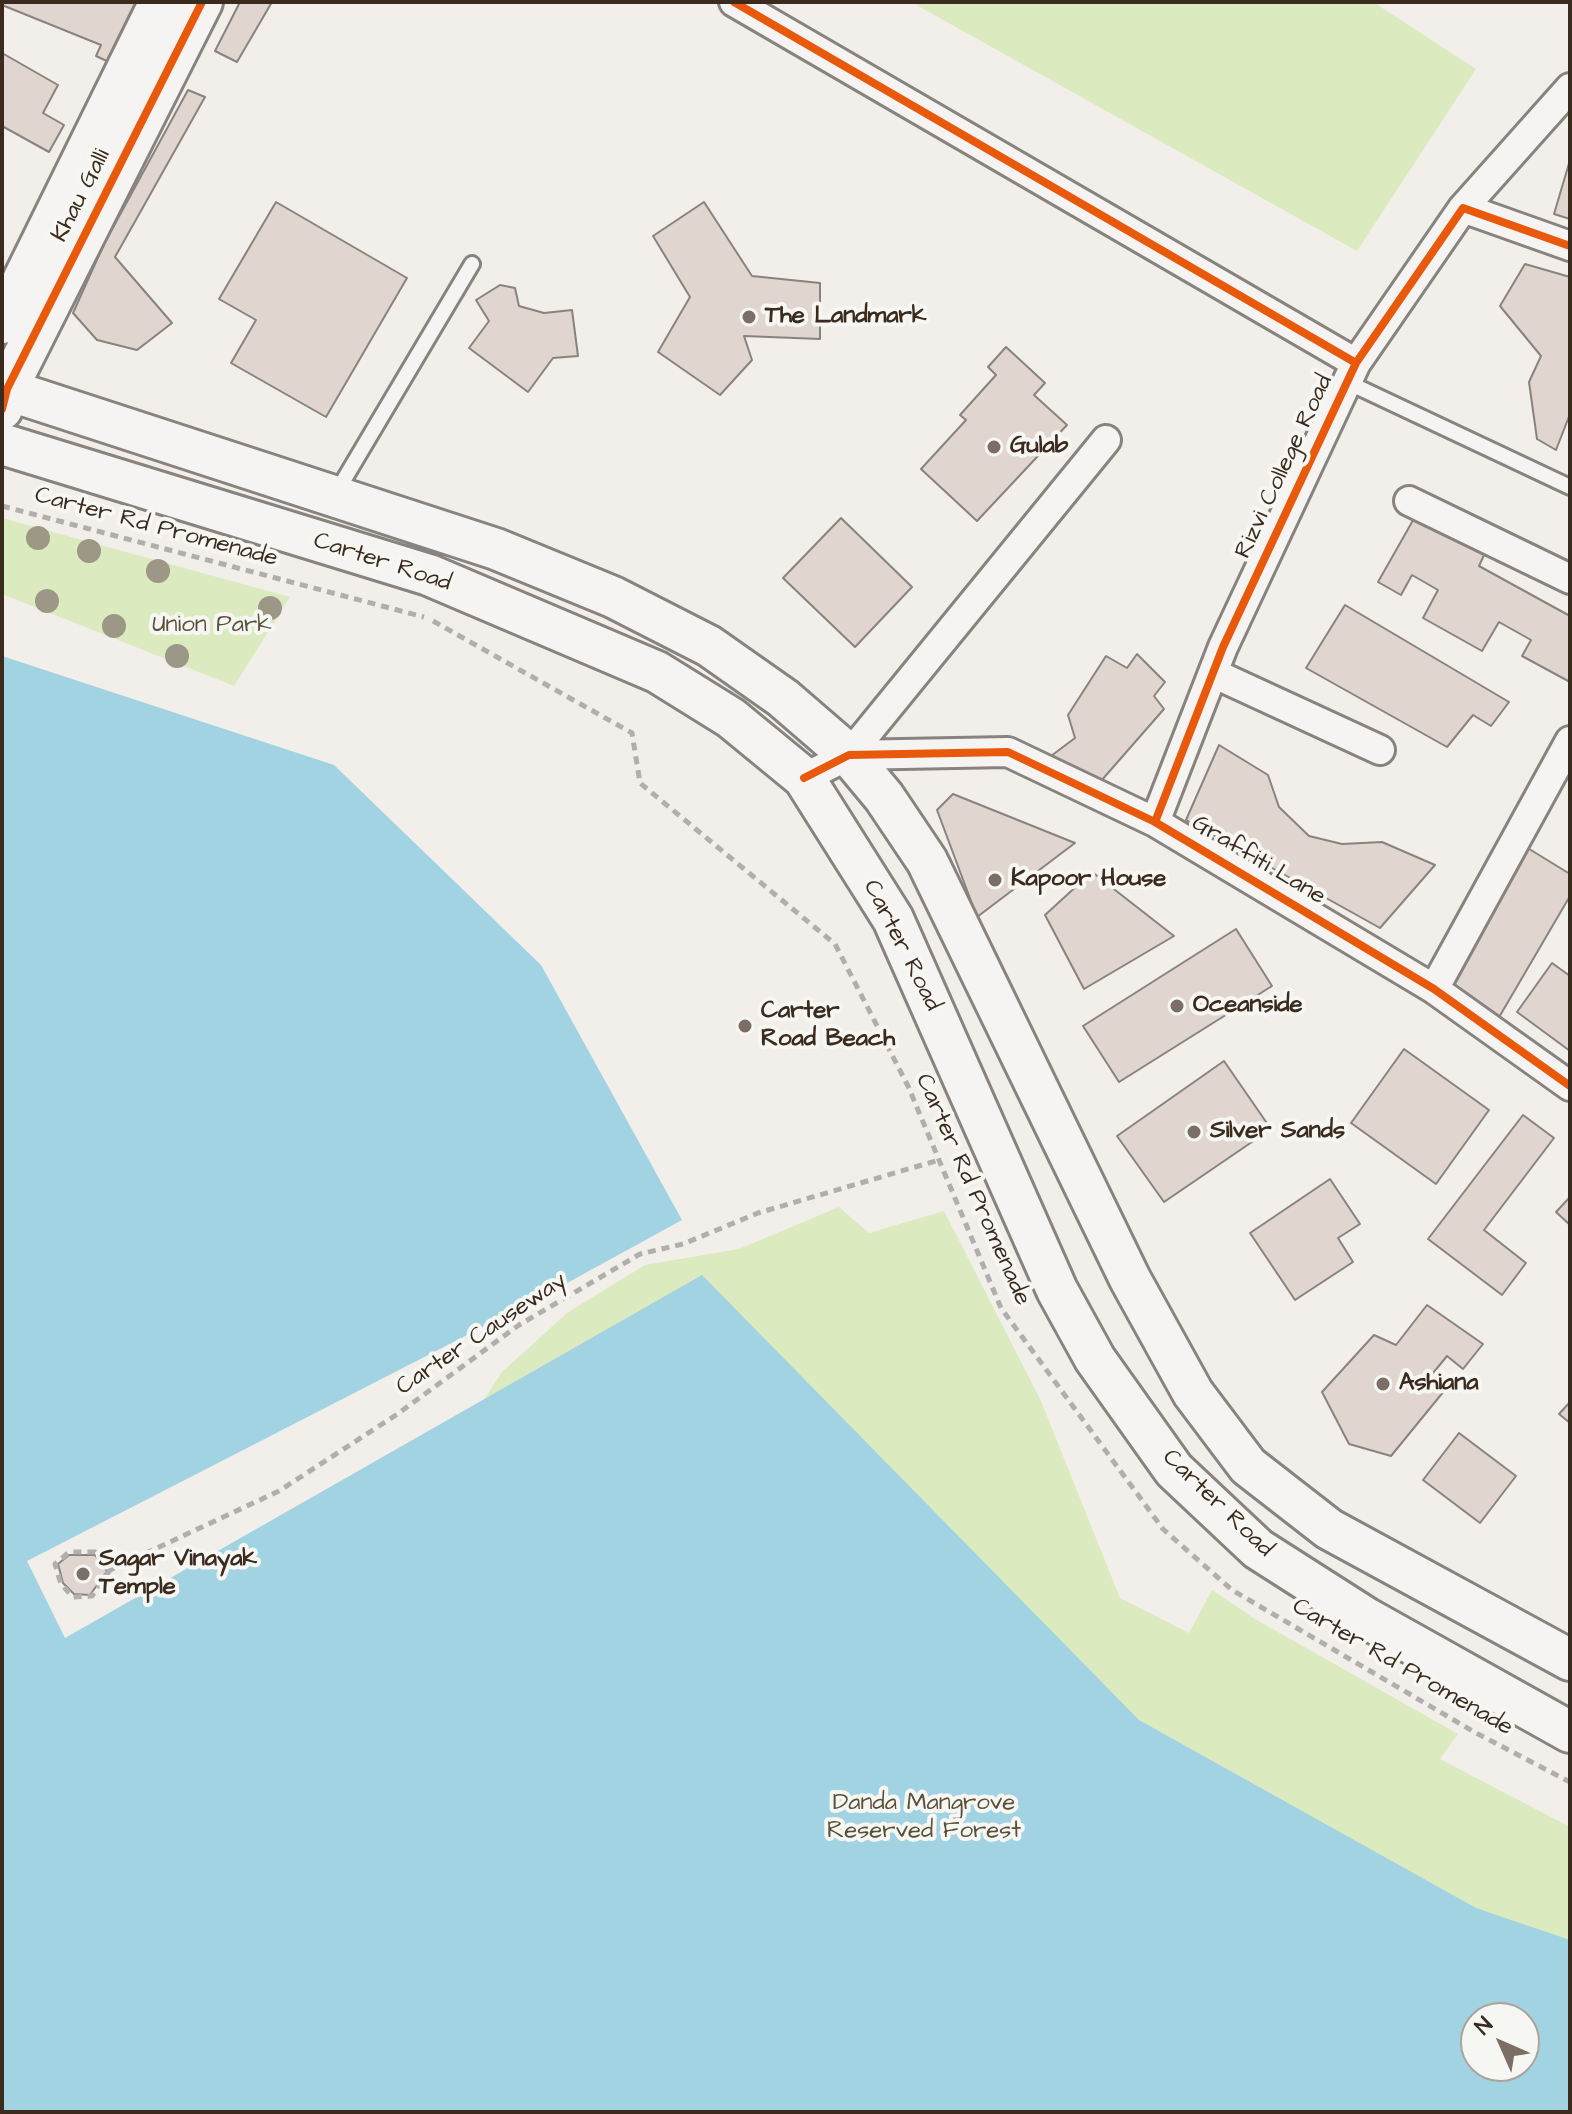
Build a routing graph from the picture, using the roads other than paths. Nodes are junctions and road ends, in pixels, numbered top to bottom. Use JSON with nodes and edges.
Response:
{"nodes":[{"id":1,"x":160,"y":2,"type":"edge"},
{"id":2,"x":202,"y":2,"type":"edge"},
{"id":3,"x":734,"y":2,"type":"edge"},
{"id":4,"x":1570,"y":88,"type":"edge"},
{"id":5,"x":1463,"y":208,"type":"junction"},
{"id":6,"x":1570,"y":246,"type":"edge"},
{"id":7,"x":472,"y":264,"type":"dead end"},
{"id":8,"x":2,"y":323,"type":"edge"},
{"id":9,"x":1351,"y":372,"type":"junction"},
{"id":10,"x":4,"y":396,"type":"edge"},
{"id":11,"x":1106,"y":440,"type":"dead end"},
{"id":12,"x":2,"y":444,"type":"edge"},
{"id":13,"x":1570,"y":487,"type":"edge"},
{"id":14,"x":333,"y":496,"type":"junction"},
{"id":15,"x":1409,"y":501,"type":"dead end"},
{"id":16,"x":1570,"y":579,"type":"edge"},
{"id":17,"x":1213,"y":673,"type":"junction"},
{"id":18,"x":1570,"y":741,"type":"edge"},
{"id":19,"x":1380,"y":750,"type":"dead end"},
{"id":20,"x":849,"y":755,"type":"junction"},
{"id":21,"x":1564,"y":771,"type":"edge"},
{"id":22,"x":804,"y":778,"type":"junction"},
{"id":23,"x":1155,"y":822,"type":"junction"},
{"id":24,"x":1434,"y":989,"type":"junction"},
{"id":25,"x":1570,"y":1086,"type":"edge"},
{"id":26,"x":1570,"y":1660,"type":"edge"},
{"id":27,"x":1570,"y":1732,"type":"edge"}],
"edges":[{"from":1,"to":8,"type":"main road","name":"Khau Galli"},
{"from":2,"to":10,"type":"main road","name":"Khau Galli"},
{"from":3,"to":9,"type":"street"},
{"from":4,"to":5,"type":"street","name":"Rizvi College Road"},
{"from":5,"to":6,"type":"street"},
{"from":5,"to":9,"type":"street","name":"Rizvi College Road"},
{"from":7,"to":14,"type":"lane"},
{"from":9,"to":13,"type":"lane"},
{"from":9,"to":17,"type":"street","name":"Rizvi College Road"},
{"from":10,"to":14,"type":"main road","name":"Carter Road"},
{"from":11,"to":20,"type":"street"},
{"from":12,"to":22,"type":"main road","name":"Carter Road"},
{"from":14,"to":20,"type":"main road","name":"Carter Road"},
{"from":15,"to":16,"type":"street"},
{"from":17,"to":19,"type":"street"},
{"from":17,"to":23,"type":"street","name":"Rizvi College Road"},
{"from":18,"to":21,"type":"street"},
{"from":20,"to":22,"type":"street","name":"Graffiti Lane"},
{"from":20,"to":23,"type":"street","name":"Graffiti Lane"},
{"from":20,"to":26,"type":"main road","name":"Carter Road"},
{"from":21,"to":24,"type":"street"},
{"from":22,"to":27,"type":"main road","name":"Carter Road"},
{"from":23,"to":24,"type":"street","name":"Graffiti Lane"},
{"from":24,"to":25,"type":"street","name":"Graffiti Lane"}]}
